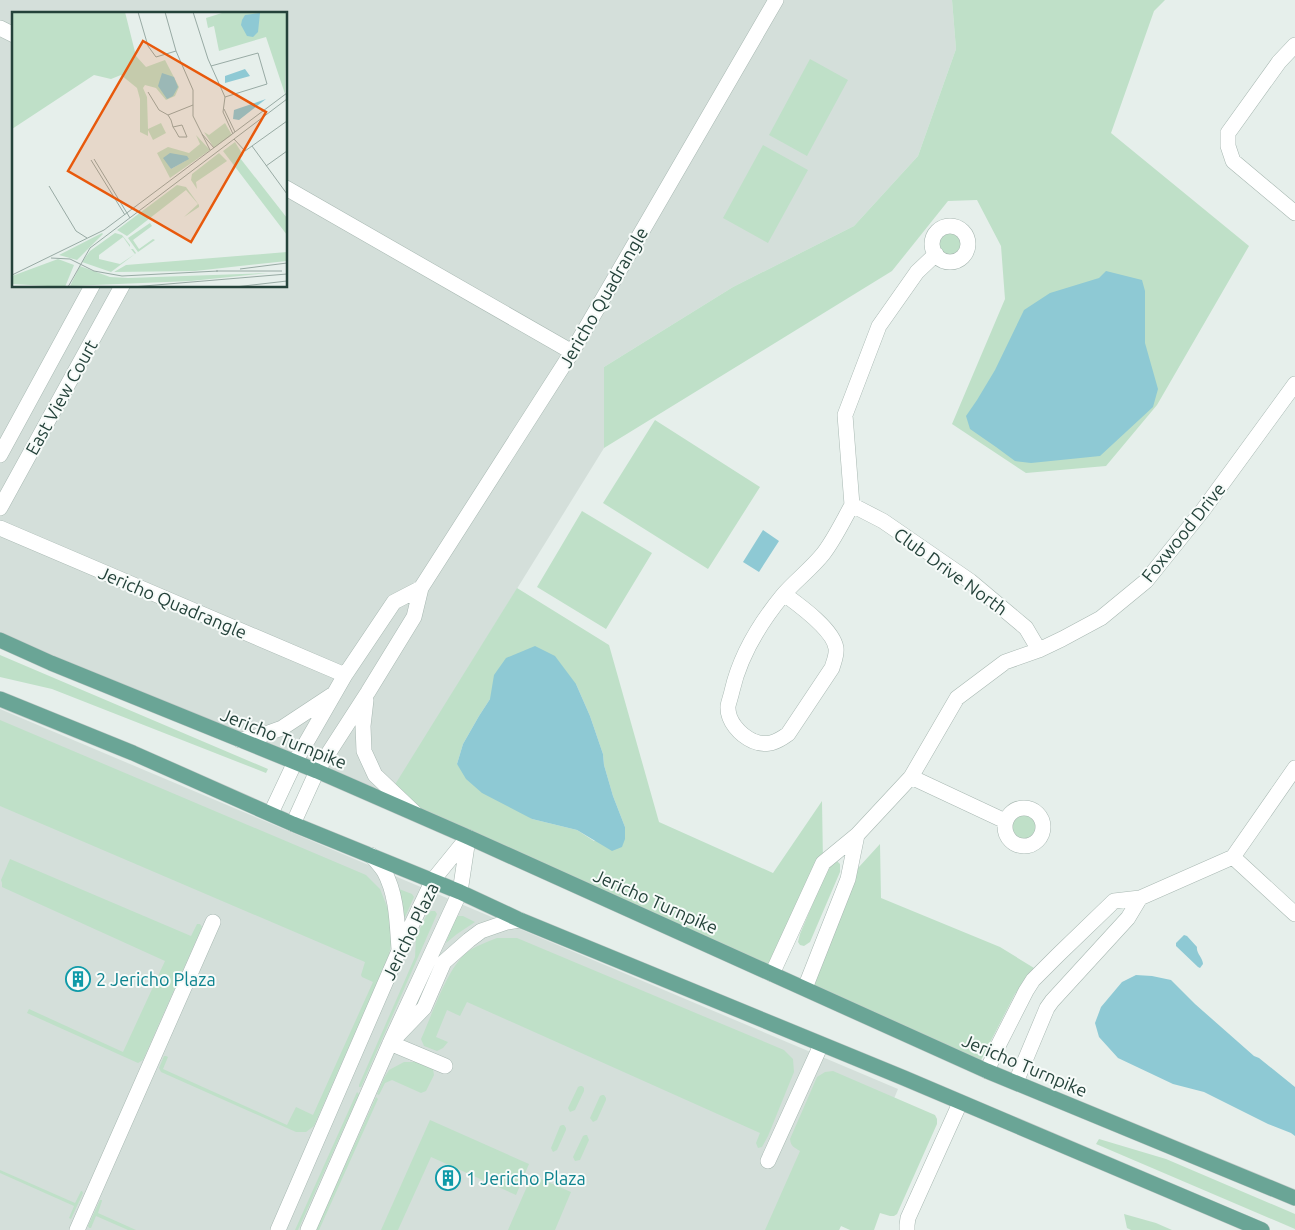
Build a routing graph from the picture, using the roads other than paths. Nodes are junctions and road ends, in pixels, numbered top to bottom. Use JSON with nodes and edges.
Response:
{"nodes":[{"id":1,"x":776,"y":0,"type":"edge"},
{"id":2,"x":0,"y":28,"type":"edge"},
{"id":3,"x":12,"y":35,"type":"edge"},
{"id":4,"x":1295,"y":46,"type":"edge"},
{"id":5,"x":288,"y":189,"type":"edge"},
{"id":6,"x":1295,"y":214,"type":"edge"},
{"id":7,"x":936,"y":254,"type":"dead end"},
{"id":8,"x":91,"y":288,"type":"edge"},
{"id":9,"x":121,"y":288,"type":"edge"},
{"id":10,"x":572,"y":352,"type":"junction"},
{"id":11,"x":1295,"y":384,"type":"edge"},
{"id":12,"x":0,"y":455,"type":"edge"},
{"id":13,"x":852,"y":505,"type":"junction"},
{"id":14,"x":0,"y":508,"type":"edge"},
{"id":15,"x":0,"y":528,"type":"edge"},
{"id":16,"x":421,"y":588,"type":"junction"},
{"id":17,"x":784,"y":594,"type":"junction"},
{"id":18,"x":0,"y":640,"type":"edge"},
{"id":19,"x":1039,"y":650,"type":"junction"},
{"id":20,"x":345,"y":675,"type":"junction"},
{"id":21,"x":335,"y":692,"type":"junction"},
{"id":22,"x":368,"y":692,"type":"junction"},
{"id":23,"x":0,"y":699,"type":"edge"},
{"id":24,"x":240,"y":740,"type":"junction"},
{"id":25,"x":295,"y":762,"type":"junction"},
{"id":26,"x":1295,"y":768,"type":"edge"},
{"id":27,"x":317,"y":771,"type":"junction"},
{"id":28,"x":911,"y":777,"type":"junction"},
{"id":29,"x":271,"y":813,"type":"junction"},
{"id":30,"x":416,"y":814,"type":"junction"},
{"id":31,"x":1005,"y":821,"type":"dead end"},
{"id":32,"x":293,"y":824,"type":"junction"},
{"id":33,"x":857,"y":835,"type":"junction"},
{"id":34,"x":468,"y":837,"type":"junction"},
{"id":35,"x":371,"y":855,"type":"junction"},
{"id":36,"x":1233,"y":857,"type":"junction"},
{"id":37,"x":433,"y":880,"type":"junction"},
{"id":38,"x":460,"y":892,"type":"junction"},
{"id":39,"x":1140,"y":898,"type":"junction"},
{"id":40,"x":1295,"y":914,"type":"edge"},
{"id":41,"x":520,"y":920,"type":"junction"},
{"id":42,"x":213,"y":922,"type":"dead end"},
{"id":43,"x":399,"y":951,"type":"junction"},
{"id":44,"x":772,"y":974,"type":"junction"},
{"id":45,"x":805,"y":988,"type":"junction"},
{"id":46,"x":391,"y":1042,"type":"junction"},
{"id":47,"x":821,"y":1045,"type":"junction"},
{"id":48,"x":445,"y":1066,"type":"dead end"},
{"id":49,"x":987,"y":1071,"type":"junction"},
{"id":50,"x":1016,"y":1082,"type":"junction"},
{"id":51,"x":960,"y":1103,"type":"junction"},
{"id":52,"x":768,"y":1161,"type":"dead end"},
{"id":53,"x":1295,"y":1198,"type":"edge"},
{"id":54,"x":77,"y":1230,"type":"edge"},
{"id":55,"x":278,"y":1230,"type":"edge"},
{"id":56,"x":308,"y":1230,"type":"edge"},
{"id":57,"x":907,"y":1230,"type":"edge"},
{"id":58,"x":1262,"y":1230,"type":"edge"}],
"edges":[{"from":1,"to":10,"type":"street","name":"Jericho Quadrangle"},
{"from":2,"to":3,"type":"street"},
{"from":4,"to":6,"type":"street"},
{"from":5,"to":10,"type":"street"},
{"from":7,"to":13,"type":"street"},
{"from":8,"to":12,"type":"street","name":"East View Court"},
{"from":9,"to":14,"type":"street","name":"East View Court"},
{"from":10,"to":16,"type":"street","name":"Jericho Quadrangle"},
{"from":11,"to":19,"type":"street","name":"Foxwood Drive"},
{"from":13,"to":17,"type":"street"},
{"from":13,"to":19,"type":"street","name":"Club Drive North"},
{"from":15,"to":20,"type":"street","name":"Jericho Quadrangle"},
{"from":16,"to":20,"type":"street","name":"Jericho Quadrangle"},
{"from":16,"to":22,"type":"street","name":"Jericho Quadrangle"},
{"from":17,"to":17,"type":"street"},
{"from":18,"to":24,"type":"main road","name":"Jericho Turnpike"},
{"from":19,"to":28,"type":"street","name":"Foxwood Drive"},
{"from":20,"to":21,"type":"street","name":"Jericho Quadrangle"},
{"from":21,"to":24,"type":"street","name":"Jericho Quadrangle"},
{"from":21,"to":25,"type":"street","name":"Jericho Quadrangle"},
{"from":22,"to":27,"type":"street","name":"Jericho Quadrangle"},
{"from":22,"to":30,"type":"street","name":"Jericho Quadrangle"},
{"from":23,"to":29,"type":"main road"},
{"from":24,"to":25,"type":"main road","name":"Jericho Turnpike"},
{"from":25,"to":27,"type":"main road","name":"Jericho Turnpike"},
{"from":25,"to":29,"type":"street","name":"Jericho Quadrangle"},
{"from":26,"to":36,"type":"street"},
{"from":27,"to":30,"type":"main road","name":"Jericho Turnpike"},
{"from":27,"to":32,"type":"street","name":"Jericho Quadrangle"},
{"from":28,"to":31,"type":"street"},
{"from":28,"to":33,"type":"street","name":"Foxwood Drive"},
{"from":29,"to":32,"type":"main road"},
{"from":30,"to":34,"type":"main road","name":"Jericho Turnpike"},
{"from":32,"to":35,"type":"main road"},
{"from":33,"to":44,"type":"street","name":"Foxwood Drive"},
{"from":33,"to":45,"type":"street"},
{"from":34,"to":37,"type":"street","name":"Jericho Plaza"},
{"from":34,"to":38,"type":"street","name":"Jericho Plaza"},
{"from":34,"to":44,"type":"main road","name":"Jericho Turnpike"},
{"from":35,"to":37,"type":"main road"},
{"from":35,"to":43,"type":"street"},
{"from":36,"to":39,"type":"street"},
{"from":36,"to":40,"type":"street"},
{"from":37,"to":38,"type":"main road"},
{"from":37,"to":43,"type":"street","name":"Jericho Plaza"},
{"from":38,"to":41,"type":"main road"},
{"from":38,"to":46,"type":"street","name":"Jericho Plaza"},
{"from":39,"to":49,"type":"street"},
{"from":39,"to":50,"type":"street"},
{"from":41,"to":46,"type":"street"},
{"from":41,"to":47,"type":"main road"},
{"from":42,"to":54,"type":"street"},
{"from":43,"to":55,"type":"street","name":"Jericho Plaza"},
{"from":44,"to":45,"type":"main road","name":"Jericho Turnpike"},
{"from":45,"to":49,"type":"main road","name":"Jericho Turnpike"},
{"from":46,"to":48,"type":"street"},
{"from":46,"to":56,"type":"street","name":"Jericho Plaza"},
{"from":47,"to":51,"type":"main road"},
{"from":47,"to":52,"type":"street"},
{"from":49,"to":50,"type":"main road","name":"Jericho Turnpike"},
{"from":50,"to":53,"type":"main road","name":"Jericho Turnpike"},
{"from":51,"to":57,"type":"street"},
{"from":51,"to":58,"type":"main road"}]}
